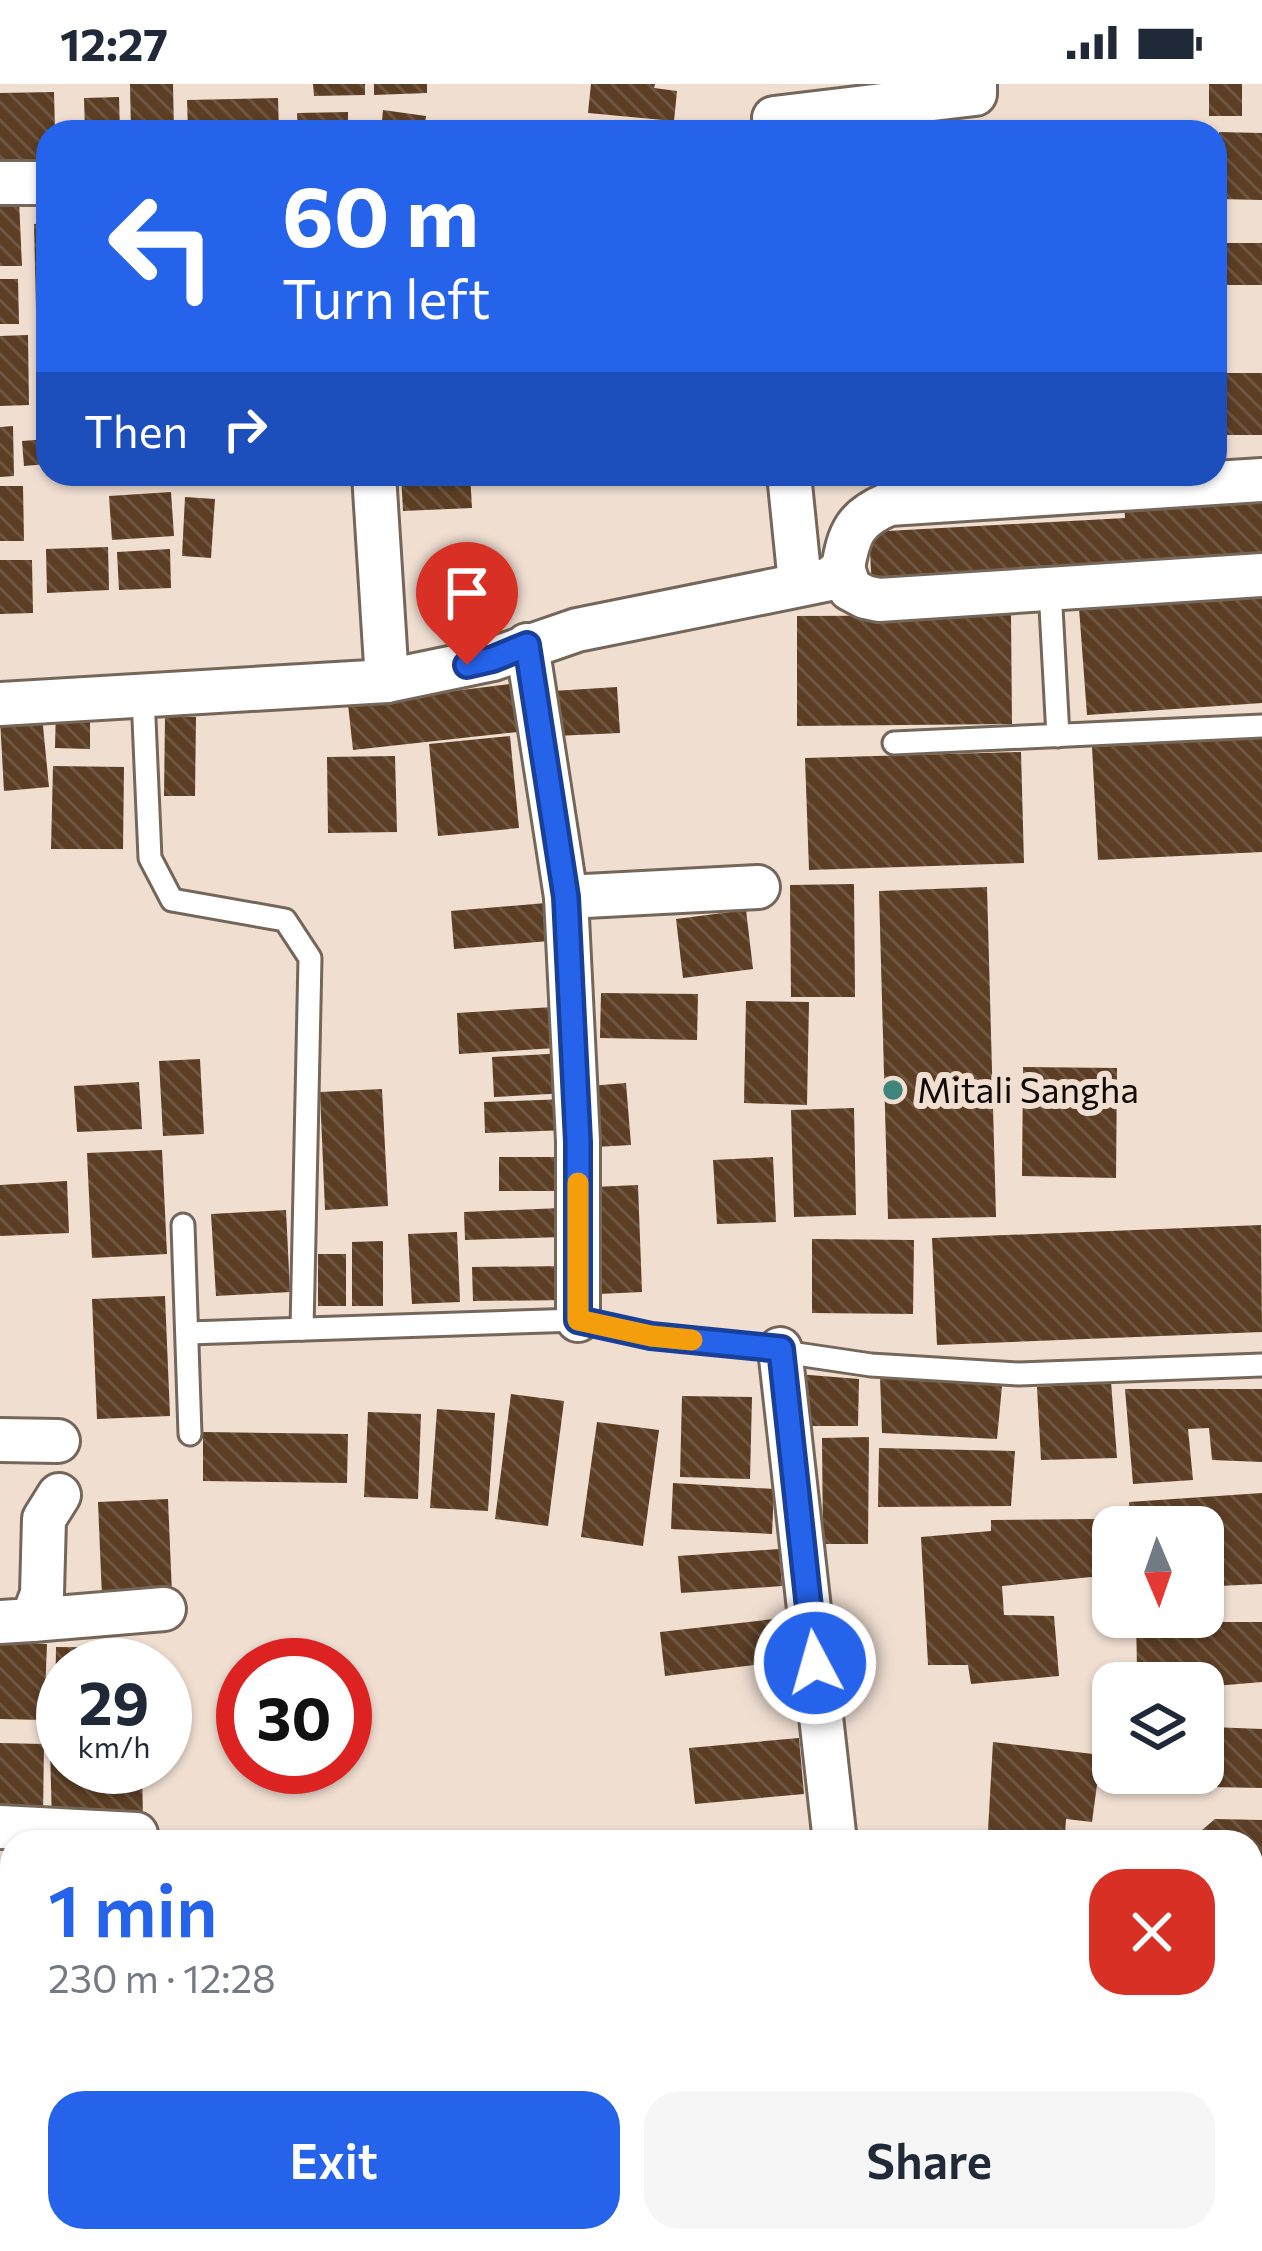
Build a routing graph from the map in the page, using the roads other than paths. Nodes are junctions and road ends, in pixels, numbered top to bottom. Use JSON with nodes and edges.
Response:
{"nodes":[{"id":1,"x":975,"y":84,"type":"edge"},
{"id":2,"x":770,"y":111,"type":"edge"},
{"id":3,"x":0,"y":183,"type":"edge"},
{"id":4,"x":36,"y":183,"type":"edge"},
{"id":5,"x":1262,"y":481,"type":"edge"},
{"id":6,"x":1227,"y":483,"type":"edge"},
{"id":7,"x":375,"y":486,"type":"edge"},
{"id":8,"x":790,"y":486,"type":"edge"},
{"id":9,"x":1181,"y":486,"type":"edge"},
{"id":10,"x":843,"y":568,"type":"junction"},
{"id":11,"x":1262,"y":575,"type":"edge"},
{"id":12,"x":800,"y":583,"type":"junction"},
{"id":13,"x":1050,"y":589,"type":"junction"},
{"id":14,"x":527,"y":645,"type":"junction"},
{"id":15,"x":387,"y":681,"type":"junction"},
{"id":16,"x":143,"y":695,"type":"junction"},
{"id":17,"x":0,"y":704,"type":"edge"},
{"id":18,"x":1262,"y":727,"type":"edge"},
{"id":19,"x":1058,"y":736,"type":"junction"},
{"id":20,"x":894,"y":743,"type":"dead end"},
{"id":21,"x":758,"y":887,"type":"dead end"},
{"id":22,"x":566,"y":897,"type":"junction"},
{"id":23,"x":183,"y":1225,"type":"dead end"},
{"id":24,"x":578,"y":1320,"type":"junction"},
{"id":25,"x":302,"y":1329,"type":"junction"},
{"id":26,"x":188,"y":1334,"type":"junction"},
{"id":27,"x":781,"y":1349,"type":"junction"},
{"id":28,"x":1262,"y":1365,"type":"edge"},
{"id":29,"x":190,"y":1435,"type":"dead end"},
{"id":30,"x":0,"y":1440,"type":"edge"},
{"id":31,"x":58,"y":1441,"type":"dead end"},
{"id":32,"x":59,"y":1495,"type":"dead end"},
{"id":33,"x":164,"y":1609,"type":"dead end"},
{"id":34,"x":16,"y":1621,"type":"edge"},
{"id":35,"x":0,"y":1827,"type":"edge"},
{"id":36,"x":58,"y":1830,"type":"edge"},
{"id":37,"x":834,"y":1830,"type":"edge"}],
"edges":[{"from":1,"to":2,"type":"street"},
{"from":3,"to":4,"type":"street"},
{"from":5,"to":6,"type":"street"},
{"from":7,"to":15,"type":"street"},
{"from":8,"to":12,"type":"street"},
{"from":9,"to":10,"type":"street"},
{"from":10,"to":12,"type":"street"},
{"from":10,"to":13,"type":"street"},
{"from":11,"to":13,"type":"street"},
{"from":12,"to":14,"type":"street"},
{"from":13,"to":19,"type":"lane"},
{"from":14,"to":15,"type":"street"},
{"from":14,"to":22,"type":"street"},
{"from":15,"to":16,"type":"street"},
{"from":16,"to":17,"type":"street"},
{"from":16,"to":25,"type":"lane"},
{"from":18,"to":19,"type":"lane"},
{"from":19,"to":20,"type":"lane"},
{"from":21,"to":22,"type":"street"},
{"from":22,"to":24,"type":"street"},
{"from":23,"to":26,"type":"lane"},
{"from":24,"to":25,"type":"lane"},
{"from":24,"to":27,"type":"lane"},
{"from":25,"to":26,"type":"lane"},
{"from":26,"to":29,"type":"lane"},
{"from":27,"to":28,"type":"lane"},
{"from":27,"to":37,"type":"street"},
{"from":30,"to":31,"type":"street"},
{"from":32,"to":34,"type":"street"},
{"from":33,"to":34,"type":"street"},
{"from":35,"to":36,"type":"street"}]}
